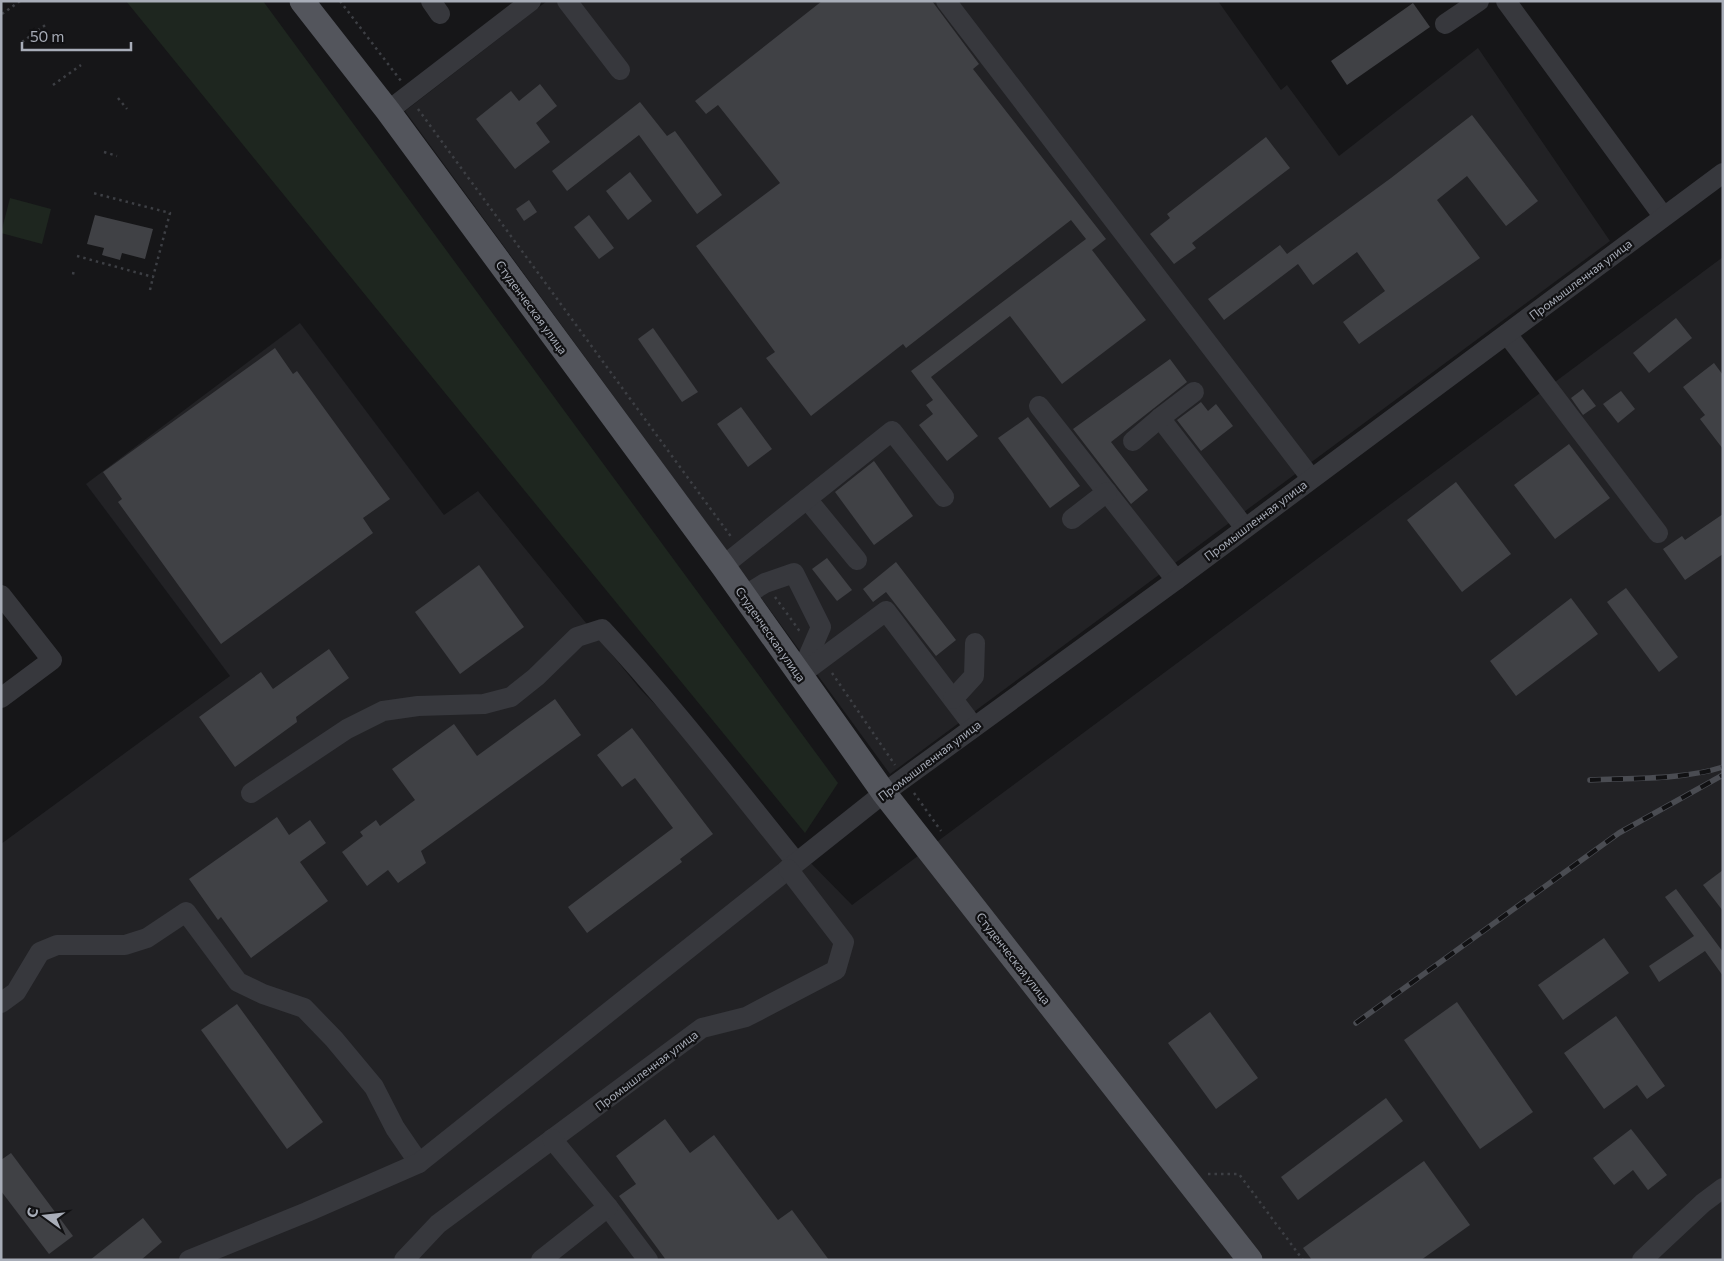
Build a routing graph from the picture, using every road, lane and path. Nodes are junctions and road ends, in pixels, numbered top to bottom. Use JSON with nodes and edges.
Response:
{"nodes":[{"id":1,"x":20,"y":1,"type":"edge"},
{"id":2,"x":302,"y":1,"type":"edge"},
{"id":3,"x":531,"y":1,"type":"edge"},
{"id":4,"x":567,"y":1,"type":"edge"},
{"id":5,"x":946,"y":1,"type":"edge"},
{"id":6,"x":1479,"y":1,"type":"edge"},
{"id":7,"x":1506,"y":1,"type":"edge"},
{"id":8,"x":2,"y":14,"type":"edge"},
{"id":9,"x":48,"y":23,"type":"dead end"},
{"id":10,"x":1445,"y":24,"type":"dead end"},
{"id":11,"x":22,"y":42,"type":"dead end"},
{"id":12,"x":81,"y":65,"type":"dead end"},
{"id":13,"x":620,"y":70,"type":"dead end"},
{"id":14,"x":53,"y":85,"type":"dead end"},
{"id":15,"x":118,"y":98,"type":"dead end"},
{"id":16,"x":127,"y":109,"type":"dead end"},
{"id":17,"x":388,"y":111,"type":"junction"},
{"id":18,"x":104,"y":152,"type":"dead end"},
{"id":19,"x":117,"y":156,"type":"dead end"},
{"id":20,"x":1723,"y":173,"type":"edge"},
{"id":21,"x":93,"y":192,"type":"dead end"},
{"id":22,"x":1663,"y":216,"type":"junction"},
{"id":23,"x":77,"y":256,"type":"dead end"},
{"id":24,"x":72,"y":273,"type":"dead end"},
{"id":25,"x":78,"y":274,"type":"dead end"},
{"id":26,"x":153,"y":277,"type":"junction"},
{"id":27,"x":150,"y":290,"type":"dead end"},
{"id":28,"x":1507,"y":334,"type":"junction"},
{"id":29,"x":1194,"y":392,"type":"dead end"},
{"id":30,"x":1039,"y":406,"type":"dead end"},
{"id":31,"x":1160,"y":418,"type":"junction"},
{"id":32,"x":1133,"y":441,"type":"dead end"},
{"id":33,"x":1311,"y":478,"type":"junction"},
{"id":34,"x":1106,"y":492,"type":"junction"},
{"id":35,"x":944,"y":496,"type":"dead end"},
{"id":36,"x":807,"y":499,"type":"junction"},
{"id":37,"x":1072,"y":519,"type":"dead end"},
{"id":38,"x":1245,"y":528,"type":"junction"},
{"id":39,"x":1658,"y":534,"type":"dead end"},
{"id":40,"x":857,"y":560,"type":"dead end"},
{"id":41,"x":723,"y":566,"type":"junction"},
{"id":42,"x":1176,"y":580,"type":"junction"},
{"id":43,"x":1,"y":595,"type":"edge"},
{"id":44,"x":744,"y":596,"type":"junction"},
{"id":45,"x":975,"y":643,"type":"dead end"},
{"id":46,"x":800,"y":675,"type":"junction"},
{"id":47,"x":1,"y":698,"type":"edge"},
{"id":48,"x":953,"y":699,"type":"junction"},
{"id":49,"x":974,"y":727,"type":"junction"},
{"id":50,"x":251,"y":792,"type":"dead end"},
{"id":51,"x":884,"y":793,"type":"junction"},
{"id":52,"x":792,"y":866,"type":"junction"},
{"id":53,"x":1,"y":1003,"type":"edge"},
{"id":54,"x":552,"y":1139,"type":"junction"},
{"id":55,"x":419,"y":1163,"type":"junction"},
{"id":56,"x":1723,"y":1188,"type":"edge"},
{"id":57,"x":608,"y":1207,"type":"junction"},
{"id":58,"x":189,"y":1260,"type":"edge"},
{"id":59,"x":404,"y":1260,"type":"edge"},
{"id":60,"x":541,"y":1260,"type":"edge"},
{"id":61,"x":648,"y":1260,"type":"edge"},
{"id":62,"x":1250,"y":1260,"type":"edge"},
{"id":63,"x":1642,"y":1260,"type":"edge"}],
"edges":[{"from":1,"to":8,"type":"path"},
{"from":2,"to":17,"type":"main road","name":"Студенческая улица"},
{"from":3,"to":17,"type":"street"},
{"from":4,"to":13,"type":"street"},
{"from":5,"to":33,"type":"street"},
{"from":6,"to":10,"type":"street"},
{"from":7,"to":22,"type":"street"},
{"from":9,"to":11,"type":"path"},
{"from":12,"to":14,"type":"path"},
{"from":15,"to":16,"type":"path"},
{"from":17,"to":41,"type":"main road","name":"Студенческая улица"},
{"from":18,"to":19,"type":"path"},
{"from":20,"to":22,"type":"street","name":"Промышленная улица"},
{"from":21,"to":26,"type":"path"},
{"from":22,"to":28,"type":"street","name":"Промышленная улица"},
{"from":23,"to":26,"type":"path"},
{"from":24,"to":25,"type":"path"},
{"from":26,"to":27,"type":"path"},
{"from":28,"to":33,"type":"street","name":"Промышленная улица"},
{"from":28,"to":39,"type":"street"},
{"from":29,"to":31,"type":"street"},
{"from":30,"to":34,"type":"street"},
{"from":31,"to":32,"type":"street"},
{"from":31,"to":38,"type":"street"},
{"from":33,"to":38,"type":"street","name":"Промышленная улица"},
{"from":34,"to":37,"type":"street"},
{"from":34,"to":42,"type":"street"},
{"from":35,"to":36,"type":"street"},
{"from":36,"to":40,"type":"street"},
{"from":36,"to":41,"type":"street"},
{"from":38,"to":42,"type":"street","name":"Промышленная улица"},
{"from":41,"to":44,"type":"main road","name":"Студенческая улица"},
{"from":42,"to":49,"type":"street","name":"Промышленная улица"},
{"from":43,"to":47,"type":"street"},
{"from":44,"to":46,"type":"main road","name":"Студенческая улица"},
{"from":44,"to":46,"type":"street"},
{"from":45,"to":48,"type":"street"},
{"from":46,"to":48,"type":"street"},
{"from":46,"to":51,"type":"main road","name":"Студенческая улица"},
{"from":48,"to":49,"type":"street"},
{"from":49,"to":51,"type":"street","name":"Промышленная улица"},
{"from":50,"to":52,"type":"street"},
{"from":51,"to":52,"type":"street","name":"Промышленная улица"},
{"from":51,"to":62,"type":"main road","name":"Студенческая улица"},
{"from":52,"to":54,"type":"street","name":"Промышленная улица"},
{"from":52,"to":55,"type":"street","name":"Промышленная улица"},
{"from":53,"to":55,"type":"street"},
{"from":54,"to":57,"type":"street"},
{"from":54,"to":59,"type":"street","name":"Промышленная улица"},
{"from":55,"to":58,"type":"street","name":"Промышленная улица"},
{"from":56,"to":63,"type":"street"},
{"from":57,"to":60,"type":"street"},
{"from":57,"to":61,"type":"street"}]}
